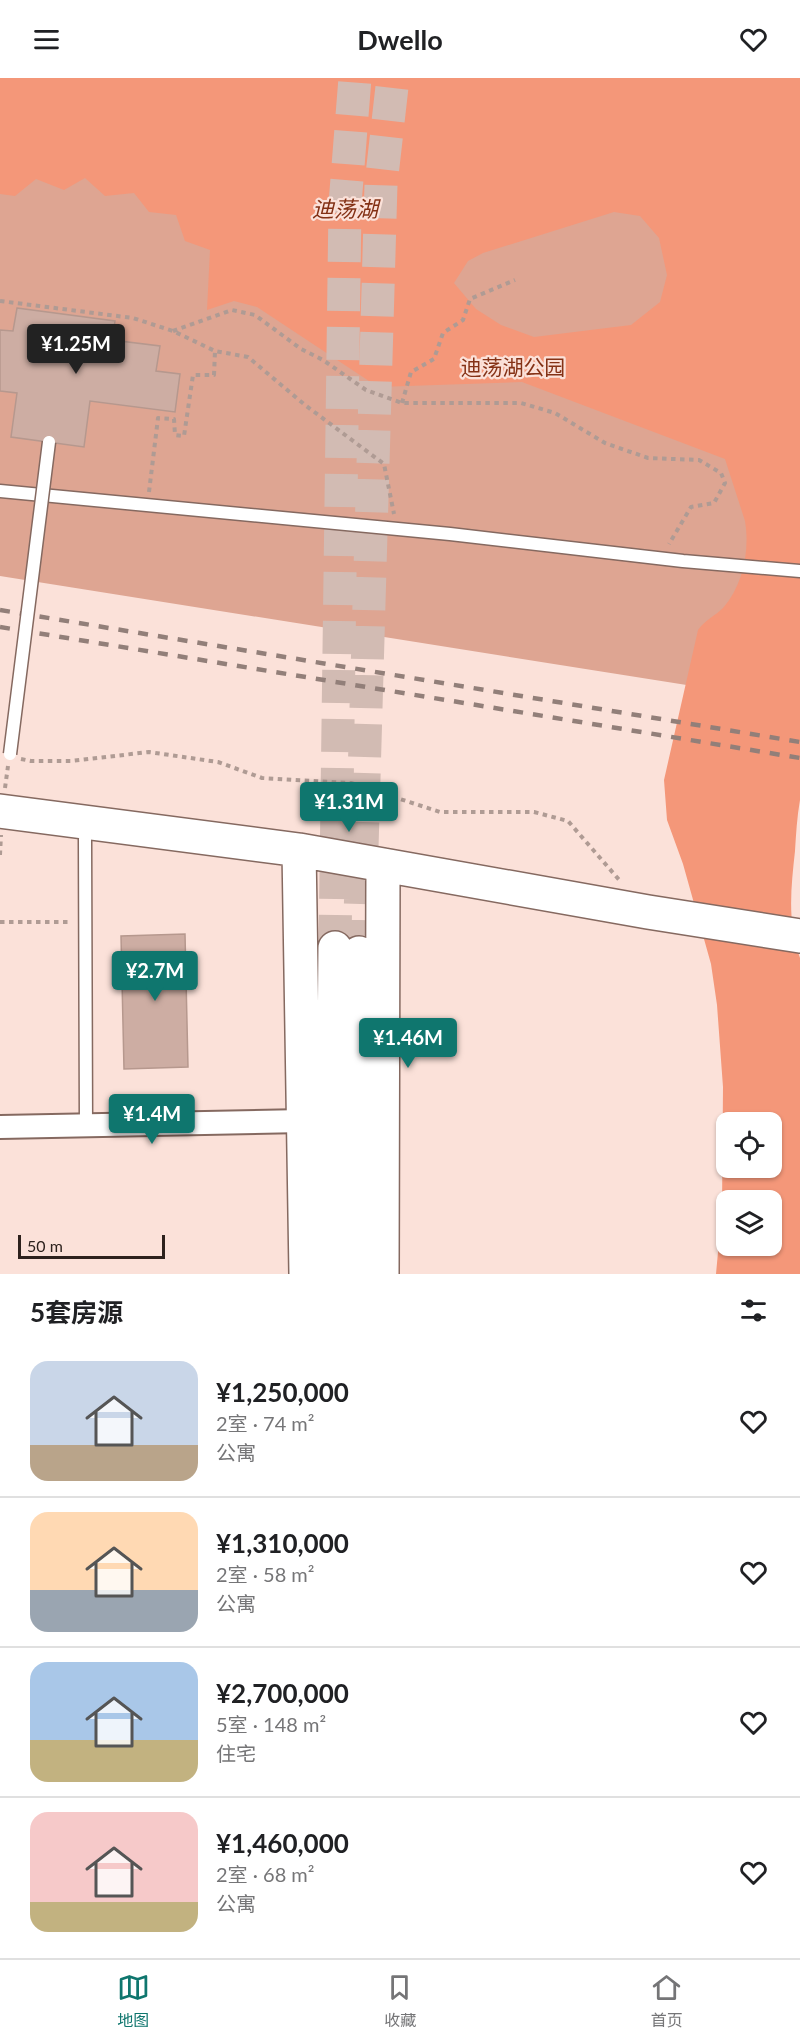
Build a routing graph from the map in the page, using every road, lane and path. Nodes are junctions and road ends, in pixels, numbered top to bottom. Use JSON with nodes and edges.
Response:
{"nodes":[{"id":1,"x":515,"y":280,"type":"dead end"},
{"id":2,"x":0,"y":301,"type":"edge"},
{"id":3,"x":173,"y":330,"type":"junction"},
{"id":4,"x":215,"y":351,"type":"junction"},
{"id":5,"x":402,"y":403,"type":"junction"},
{"id":6,"x":49,"y":442,"type":"dead end"},
{"id":7,"x":0,"y":490,"type":"edge"},
{"id":8,"x":147,"y":506,"type":"junction"},
{"id":9,"x":397,"y":529,"type":"junction"},
{"id":10,"x":661,"y":558,"type":"junction"},
{"id":11,"x":800,"y":571,"type":"edge"},
{"id":12,"x":10,"y":755,"type":"joint"},
{"id":13,"x":0,"y":811,"type":"edge"},
{"id":14,"x":0,"y":830,"type":"edge"},
{"id":15,"x":85,"y":839,"type":"junction"},
{"id":16,"x":298,"y":858,"type":"junction"},
{"id":17,"x":383,"y":873,"type":"junction"},
{"id":18,"x":648,"y":912,"type":"junction"},
{"id":19,"x":0,"y":922,"type":"edge"},
{"id":20,"x":86,"y":922,"type":"junction"},
{"id":21,"x":689,"y":926,"type":"junction"},
{"id":22,"x":800,"y":936,"type":"edge"},
{"id":23,"x":800,"y":951,"type":"edge"},
{"id":24,"x":303,"y":1121,"type":"junction"},
{"id":25,"x":86,"y":1126,"type":"junction"},
{"id":26,"x":0,"y":1127,"type":"edge"},
{"id":27,"x":306,"y":1274,"type":"edge"},
{"id":28,"x":332,"y":1274,"type":"edge"},
{"id":29,"x":355,"y":1274,"type":"edge"},
{"id":30,"x":382,"y":1274,"type":"edge"}],
"edges":[{"from":1,"to":5,"type":"path"},
{"from":2,"to":3,"type":"path"},
{"from":3,"to":4,"type":"path"},
{"from":3,"to":5,"type":"path"},
{"from":4,"to":8,"type":"path"},
{"from":4,"to":9,"type":"path"},
{"from":5,"to":10,"type":"path"},
{"from":6,"to":12,"type":"lane","bridge":true},
{"from":7,"to":8,"type":"lane"},
{"from":8,"to":9,"type":"lane"},
{"from":9,"to":10,"type":"lane"},
{"from":10,"to":11,"type":"lane"},
{"from":12,"to":18,"type":"path"},
{"from":13,"to":16,"type":"main road"},
{"from":14,"to":15,"type":"main road"},
{"from":15,"to":16,"type":"main road"},
{"from":15,"to":20,"type":"lane"},
{"from":16,"to":17,"type":"main road"},
{"from":16,"to":24,"type":"main road"},
{"from":17,"to":18,"type":"main road"},
{"from":17,"to":21,"type":"main road"},
{"from":17,"to":30,"type":"main road"},
{"from":18,"to":21,"type":"main road"},
{"from":19,"to":20,"type":"path"},
{"from":20,"to":25,"type":"lane"},
{"from":21,"to":22,"type":"main road"},
{"from":21,"to":23,"type":"main road"},
{"from":24,"to":25,"type":"street"},
{"from":24,"to":27,"type":"main road"},
{"from":25,"to":26,"type":"street"},
{"from":28,"to":29,"type":"main road"}]}
